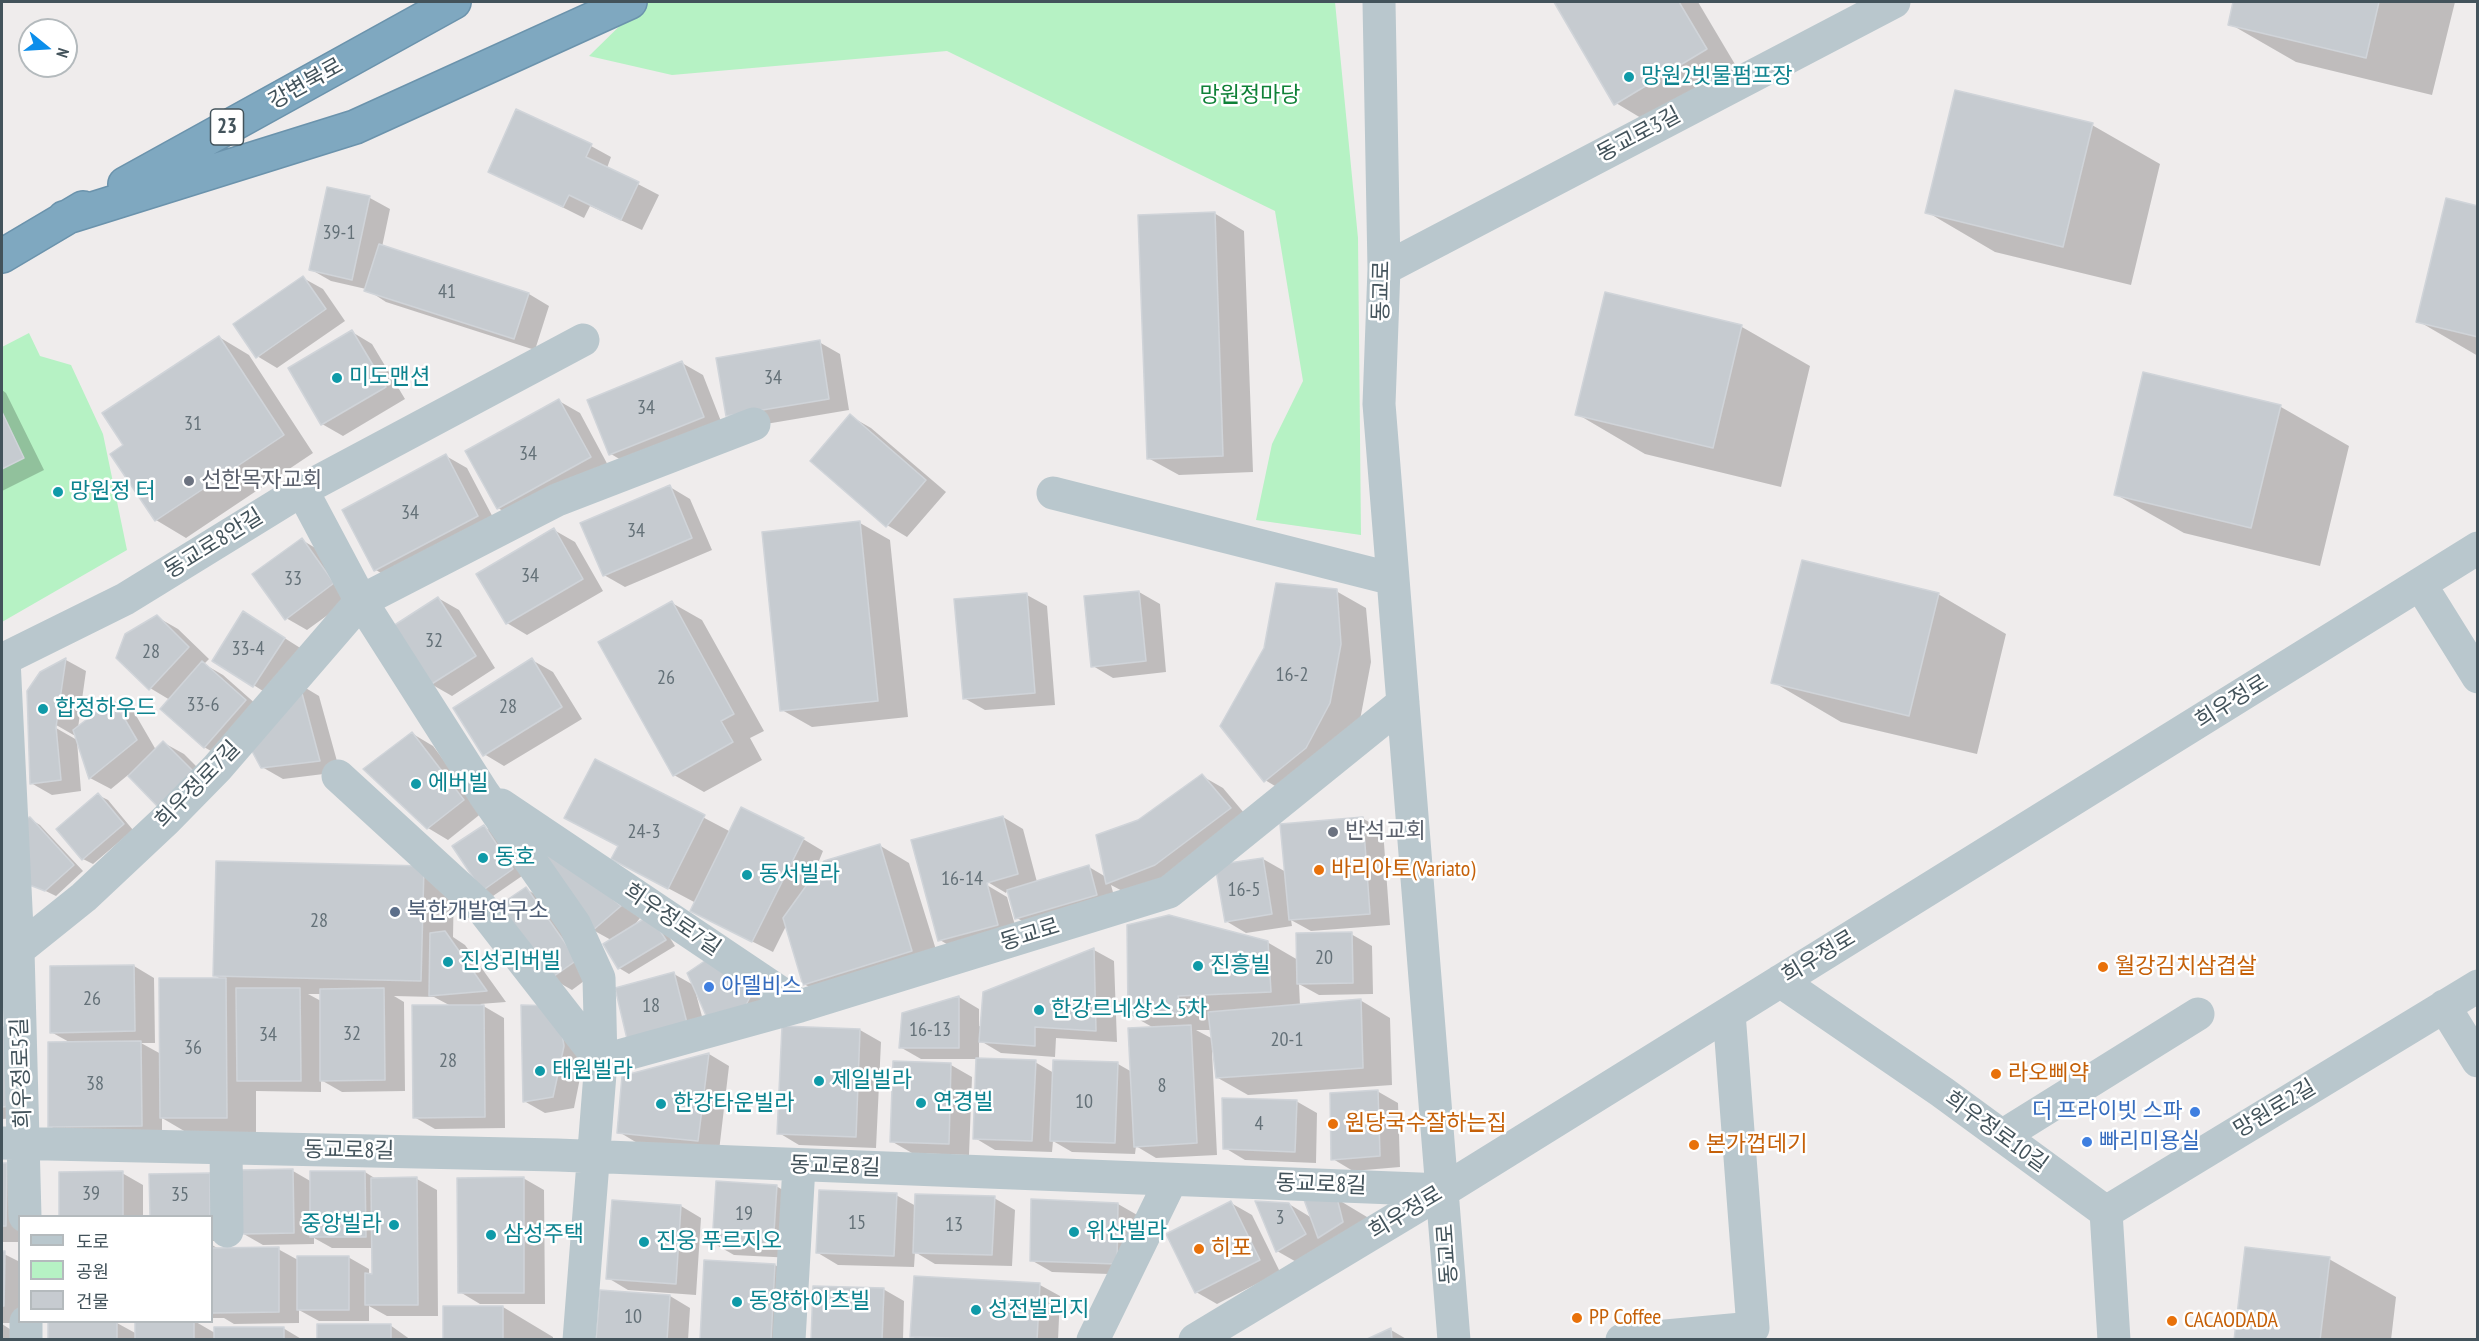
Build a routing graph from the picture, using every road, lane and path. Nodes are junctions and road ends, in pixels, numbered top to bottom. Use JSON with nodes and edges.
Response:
{"nodes":[{"id":1,"x":454,"y":2,"type":"edge"},
{"id":2,"x":630,"y":2,"type":"edge"},
{"id":3,"x":1379,"y":2,"type":"edge"},
{"id":4,"x":1894,"y":2,"type":"edge"},
{"id":5,"x":64,"y":218,"type":"junction"},
{"id":6,"x":2,"y":255,"type":"edge"},
{"id":7,"x":1384,"y":269,"type":"junction"},
{"id":8,"x":583,"y":340,"type":"dead end"},
{"id":9,"x":754,"y":424,"type":"dead end"},
{"id":10,"x":302,"y":490,"type":"junction"},
{"id":11,"x":1053,"y":493,"type":"dead end"},
{"id":12,"x":2478,"y":549,"type":"edge"},
{"id":13,"x":1393,"y":579,"type":"junction"},
{"id":14,"x":2420,"y":584,"type":"junction"},
{"id":15,"x":361,"y":601,"type":"junction"},
{"id":16,"x":3,"y":659,"type":"edge"},
{"id":17,"x":2478,"y":677,"type":"edge"},
{"id":18,"x":1404,"y":703,"type":"junction"},
{"id":19,"x":338,"y":776,"type":"dead end"},
{"id":20,"x":484,"y":794,"type":"junction"},
{"id":21,"x":9,"y":943,"type":"edge"},
{"id":22,"x":1779,"y":981,"type":"junction"},
{"id":23,"x":2478,"y":986,"type":"edge"},
{"id":24,"x":800,"y":1006,"type":"junction"},
{"id":25,"x":2444,"y":1006,"type":"junction"},
{"id":26,"x":1729,"y":1013,"type":"junction"},
{"id":27,"x":2198,"y":1014,"type":"dead end"},
{"id":28,"x":601,"y":1061,"type":"junction"},
{"id":29,"x":2478,"y":1061,"type":"edge"},
{"id":30,"x":2002,"y":1136,"type":"junction"},
{"id":31,"x":13,"y":1144,"type":"edge"},
{"id":32,"x":226,"y":1149,"type":"junction"},
{"id":33,"x":593,"y":1158,"type":"junction"},
{"id":34,"x":799,"y":1166,"type":"junction"},
{"id":35,"x":1172,"y":1180,"type":"junction"},
{"id":36,"x":1444,"y":1190,"type":"junction"},
{"id":37,"x":2106,"y":1212,"type":"junction"},
{"id":38,"x":25,"y":1215,"type":"edge"},
{"id":39,"x":227,"y":1231,"type":"dead end"},
{"id":40,"x":26,"y":1323,"type":"edge"},
{"id":41,"x":1209,"y":1336,"type":"edge"},
{"id":42,"x":26,"y":1340,"type":"edge"},
{"id":43,"x":579,"y":1340,"type":"edge"},
{"id":44,"x":789,"y":1340,"type":"edge"},
{"id":45,"x":1093,"y":1340,"type":"edge"},
{"id":46,"x":1454,"y":1340,"type":"edge"},
{"id":47,"x":1622,"y":1340,"type":"edge"},
{"id":48,"x":2114,"y":1340,"type":"edge"}],
"edges":[{"from":1,"to":5,"type":"highway","name":"강변북로","number":"23"},
{"from":2,"to":5,"type":"highway"},
{"from":3,"to":7,"type":"street","name":"동교로"},
{"from":4,"to":7,"type":"street","name":"동교로3길"},
{"from":5,"to":6,"type":"highway","name":"강변북로","number":"23"},
{"from":7,"to":13,"type":"street","name":"동교로"},
{"from":8,"to":10,"type":"street","name":"동교로8안길"},
{"from":9,"to":15,"type":"street"},
{"from":10,"to":15,"type":"street","name":"희우정로7길"},
{"from":10,"to":16,"type":"street","name":"동교로8안길"},
{"from":11,"to":13,"type":"street"},
{"from":12,"to":14,"type":"street","name":"희우정로"},
{"from":13,"to":18,"type":"street","name":"동교로"},
{"from":14,"to":17,"type":"street"},
{"from":14,"to":22,"type":"street","name":"희우정로"},
{"from":15,"to":20,"type":"street","name":"희우정로7길"},
{"from":15,"to":21,"type":"street","name":"희우정로7길"},
{"from":16,"to":21,"type":"street","name":"희우정로5길"},
{"from":18,"to":24,"type":"street","name":"동교로"},
{"from":18,"to":36,"type":"street","name":"동교로"},
{"from":19,"to":28,"type":"street"},
{"from":20,"to":24,"type":"street","name":"희우정로7길"},
{"from":20,"to":28,"type":"street","name":"희우정로7길"},
{"from":21,"to":31,"type":"street","name":"희우정로5길"},
{"from":22,"to":26,"type":"street","name":"희우정로"},
{"from":22,"to":30,"type":"street","name":"희우정로10길"},
{"from":23,"to":25,"type":"street","name":"망원로2길"},
{"from":24,"to":28,"type":"street","name":"동교로"},
{"from":25,"to":29,"type":"street"},
{"from":25,"to":37,"type":"street","name":"망원로2길"},
{"from":26,"to":36,"type":"street","name":"희우정로"},
{"from":26,"to":47,"type":"street"},
{"from":27,"to":30,"type":"street"},
{"from":28,"to":33,"type":"street","name":"희우정로7길"},
{"from":30,"to":37,"type":"street","name":"희우정로10길"},
{"from":31,"to":32,"type":"street","name":"동교로8길"},
{"from":31,"to":38,"type":"street","name":"희우정로5길"},
{"from":32,"to":33,"type":"street","name":"동교로8길"},
{"from":32,"to":39,"type":"street"},
{"from":33,"to":34,"type":"street","name":"동교로8길"},
{"from":33,"to":43,"type":"street","name":"희우정로7길"},
{"from":34,"to":35,"type":"street","name":"동교로8길"},
{"from":34,"to":44,"type":"street"},
{"from":35,"to":36,"type":"street","name":"동교로8길"},
{"from":35,"to":45,"type":"street"},
{"from":36,"to":41,"type":"street","name":"희우정로"},
{"from":36,"to":46,"type":"street","name":"동교로"},
{"from":37,"to":48,"type":"street"},
{"from":40,"to":42,"type":"street"}]}
